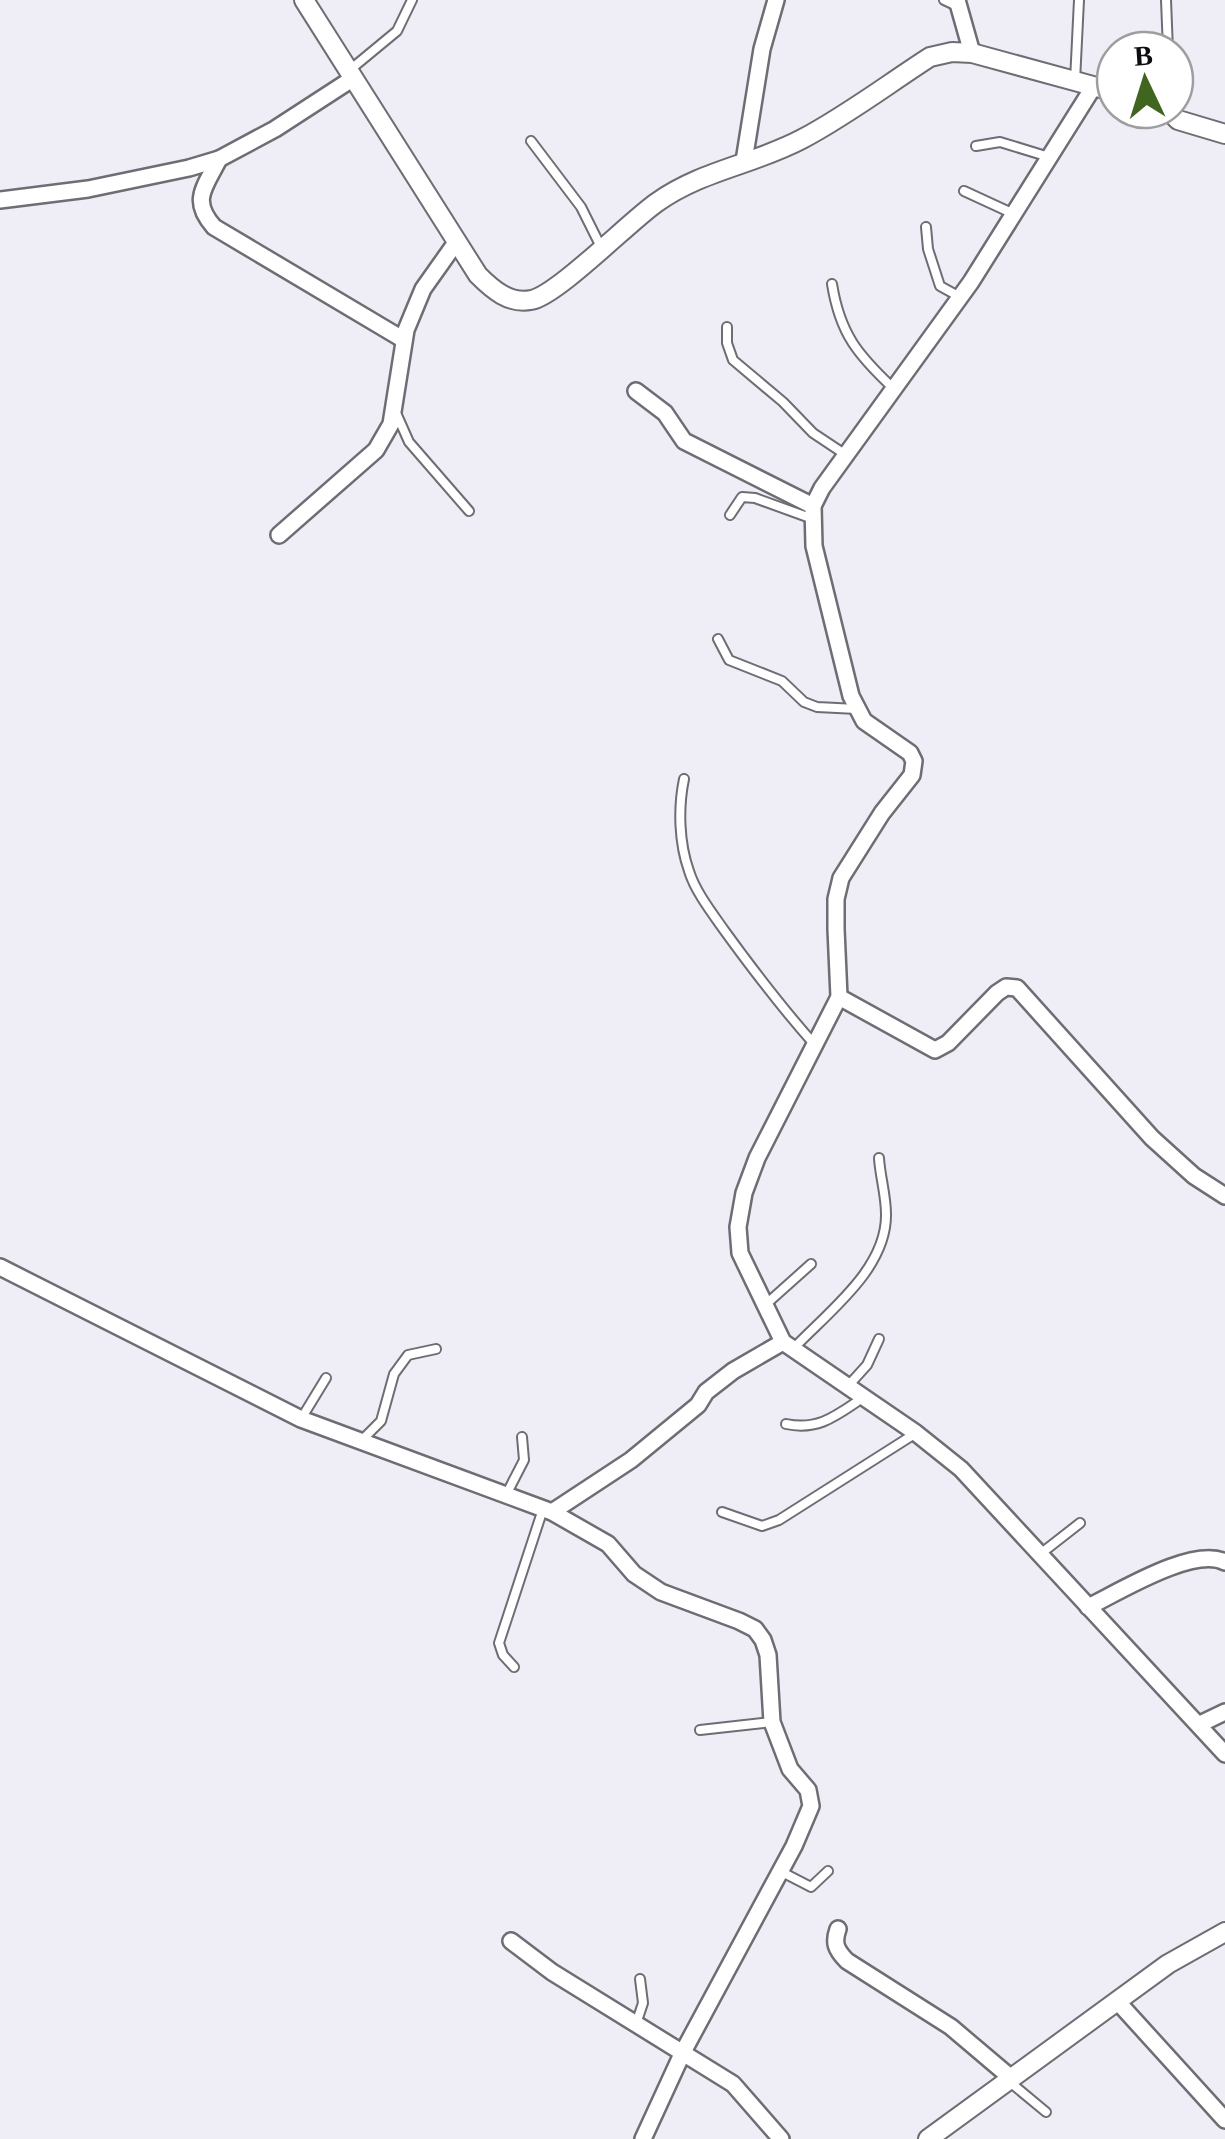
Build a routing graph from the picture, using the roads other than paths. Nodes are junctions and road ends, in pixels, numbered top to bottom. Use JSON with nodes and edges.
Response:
{"nodes":[{"id":1,"x":304,"y":0,"type":"edge"},
{"id":2,"x":412,"y":0,"type":"edge"},
{"id":3,"x":776,"y":0,"type":"edge"},
{"id":4,"x":1078,"y":0,"type":"edge"},
{"id":5,"x":1166,"y":0,"type":"edge"},
{"id":6,"x":953,"y":2,"type":"edge"},
{"id":7,"x":1167,"y":30,"type":"edge"},
{"id":8,"x":972,"y":53,"type":"junction"},
{"id":9,"x":350,"y":75,"type":"junction"},
{"id":10,"x":1084,"y":84,"type":"junction"},
{"id":11,"x":1095,"y":87,"type":"edge"},
{"id":12,"x":1195,"y":125,"type":"edge"},
{"id":13,"x":1225,"y":134,"type":"edge"},
{"id":14,"x":531,"y":142,"type":"dead end"},
{"id":15,"x":976,"y":146,"type":"dead end"},
{"id":16,"x":1049,"y":157,"type":"junction"},
{"id":17,"x":219,"y":159,"type":"junction"},
{"id":18,"x":744,"y":161,"type":"junction"},
{"id":19,"x":964,"y":191,"type":"dead end"},
{"id":20,"x":0,"y":200,"type":"edge"},
{"id":21,"x":1016,"y":215,"type":"junction"},
{"id":22,"x":926,"y":227,"type":"dead end"},
{"id":23,"x":456,"y":242,"type":"junction"},
{"id":24,"x":602,"y":247,"type":"junction"},
{"id":25,"x":832,"y":284,"type":"dead end"},
{"id":26,"x":960,"y":296,"type":"junction"},
{"id":27,"x":727,"y":327,"type":"dead end"},
{"id":28,"x":404,"y":340,"type":"junction"},
{"id":29,"x":894,"y":388,"type":"junction"},
{"id":30,"x":636,"y":391,"type":"dead end"},
{"id":31,"x":394,"y":405,"type":"junction"},
{"id":32,"x":846,"y":454,"type":"junction"},
{"id":33,"x":469,"y":511,"type":"dead end"},
{"id":34,"x":813,"y":512,"type":"junction"},
{"id":35,"x":730,"y":515,"type":"dead end"},
{"id":36,"x":279,"y":535,"type":"dead end"},
{"id":37,"x":718,"y":639,"type":"dead end"},
{"id":38,"x":857,"y":709,"type":"junction"},
{"id":39,"x":684,"y":779,"type":"dead end"},
{"id":40,"x":839,"y":997,"type":"junction"},
{"id":41,"x":815,"y":1045,"type":"junction"},
{"id":42,"x":879,"y":1158,"type":"dead end"},
{"id":43,"x":1225,"y":1196,"type":"edge"},
{"id":44,"x":811,"y":1264,"type":"dead end"},
{"id":45,"x":0,"y":1268,"type":"edge"},
{"id":46,"x":764,"y":1306,"type":"junction"},
{"id":47,"x":879,"y":1339,"type":"dead end"},
{"id":48,"x":788,"y":1345,"type":"junction"},
{"id":49,"x":436,"y":1348,"type":"dead end"},
{"id":50,"x":326,"y":1378,"type":"dead end"},
{"id":51,"x":848,"y":1386,"type":"junction"},
{"id":52,"x":864,"y":1397,"type":"junction"},
{"id":53,"x":301,"y":1419,"type":"junction"},
{"id":54,"x":786,"y":1424,"type":"dead end"},
{"id":55,"x":916,"y":1432,"type":"junction"},
{"id":56,"x":522,"y":1438,"type":"dead end"},
{"id":57,"x":361,"y":1441,"type":"junction"},
{"id":58,"x":506,"y":1495,"type":"junction"},
{"id":59,"x":548,"y":1510,"type":"junction"},
{"id":60,"x":722,"y":1512,"type":"dead end"},
{"id":61,"x":1080,"y":1523,"type":"dead end"},
{"id":62,"x":1039,"y":1555,"type":"junction"},
{"id":63,"x":1225,"y":1562,"type":"edge"},
{"id":64,"x":1088,"y":1607,"type":"junction"},
{"id":65,"x":514,"y":1667,"type":"dead end"},
{"id":66,"x":1225,"y":1712,"type":"edge"},
{"id":67,"x":772,"y":1722,"type":"junction"},
{"id":68,"x":1200,"y":1724,"type":"junction"},
{"id":69,"x":700,"y":1730,"type":"dead end"},
{"id":70,"x":1225,"y":1754,"type":"edge"},
{"id":71,"x":780,"y":1871,"type":"junction"},
{"id":72,"x":828,"y":1871,"type":"dead end"},
{"id":73,"x":838,"y":1928,"type":"dead end"},
{"id":74,"x":1225,"y":1932,"type":"edge"},
{"id":75,"x":510,"y":1940,"type":"dead end"},
{"id":76,"x":640,"y":1979,"type":"dead end"},
{"id":77,"x":1117,"y":2001,"type":"junction"},
{"id":78,"x":636,"y":2024,"type":"junction"},
{"id":79,"x":682,"y":2052,"type":"junction"},
{"id":80,"x":1009,"y":2078,"type":"junction"},
{"id":81,"x":1046,"y":2112,"type":"dead end"},
{"id":82,"x":1225,"y":2120,"type":"edge"},
{"id":83,"x":643,"y":2139,"type":"edge"},
{"id":84,"x":780,"y":2139,"type":"edge"},
{"id":85,"x":928,"y":2139,"type":"edge"}],
"edges":[{"from":1,"to":9,"type":"street"},
{"from":2,"to":9,"type":"lane"},
{"from":3,"to":18,"type":"street"},
{"from":4,"to":10,"type":"lane"},
{"from":5,"to":7,"type":"lane"},
{"from":6,"to":8,"type":"street"},
{"from":8,"to":10,"type":"street"},
{"from":8,"to":18,"type":"street"},
{"from":9,"to":17,"type":"street"},
{"from":9,"to":23,"type":"street"},
{"from":10,"to":11,"type":"street"},
{"from":10,"to":16,"type":"street"},
{"from":12,"to":13,"type":"street"},
{"from":14,"to":24,"type":"lane"},
{"from":15,"to":16,"type":"lane"},
{"from":16,"to":21,"type":"street"},
{"from":17,"to":20,"type":"street"},
{"from":17,"to":28,"type":"street"},
{"from":18,"to":24,"type":"street"},
{"from":19,"to":21,"type":"lane"},
{"from":21,"to":26,"type":"street"},
{"from":22,"to":26,"type":"lane"},
{"from":23,"to":24,"type":"street"},
{"from":23,"to":28,"type":"street"},
{"from":25,"to":29,"type":"lane"},
{"from":26,"to":29,"type":"street"},
{"from":27,"to":32,"type":"lane"},
{"from":28,"to":31,"type":"street"},
{"from":29,"to":32,"type":"street"},
{"from":30,"to":34,"type":"street"},
{"from":31,"to":33,"type":"lane"},
{"from":31,"to":36,"type":"street"},
{"from":32,"to":34,"type":"street"},
{"from":34,"to":35,"type":"lane"},
{"from":34,"to":38,"type":"street"},
{"from":37,"to":38,"type":"lane"},
{"from":38,"to":40,"type":"street"},
{"from":39,"to":41,"type":"lane"},
{"from":40,"to":41,"type":"street"},
{"from":40,"to":43,"type":"street"},
{"from":41,"to":46,"type":"street"},
{"from":42,"to":48,"type":"lane"},
{"from":44,"to":46,"type":"lane"},
{"from":45,"to":53,"type":"street"},
{"from":46,"to":48,"type":"street"},
{"from":47,"to":51,"type":"lane"},
{"from":48,"to":51,"type":"street"},
{"from":48,"to":59,"type":"street"},
{"from":49,"to":57,"type":"lane"},
{"from":50,"to":53,"type":"lane"},
{"from":51,"to":52,"type":"street"},
{"from":52,"to":54,"type":"lane"},
{"from":52,"to":55,"type":"street"},
{"from":53,"to":57,"type":"street"},
{"from":55,"to":60,"type":"lane"},
{"from":55,"to":62,"type":"street"},
{"from":56,"to":58,"type":"lane"},
{"from":57,"to":58,"type":"street"},
{"from":58,"to":59,"type":"street"},
{"from":59,"to":65,"type":"lane"},
{"from":59,"to":67,"type":"street"},
{"from":61,"to":62,"type":"lane"},
{"from":62,"to":64,"type":"street"},
{"from":63,"to":64,"type":"street"},
{"from":64,"to":68,"type":"street"},
{"from":66,"to":68,"type":"street"},
{"from":67,"to":69,"type":"lane"},
{"from":67,"to":71,"type":"street"},
{"from":68,"to":70,"type":"street"},
{"from":71,"to":72,"type":"lane"},
{"from":71,"to":79,"type":"street"},
{"from":73,"to":80,"type":"street"},
{"from":74,"to":77,"type":"street"},
{"from":75,"to":78,"type":"street"},
{"from":76,"to":78,"type":"lane"},
{"from":77,"to":80,"type":"street"},
{"from":77,"to":82,"type":"street"},
{"from":78,"to":79,"type":"street"},
{"from":79,"to":83,"type":"street"},
{"from":79,"to":84,"type":"street"},
{"from":80,"to":81,"type":"lane"},
{"from":80,"to":85,"type":"street"}]}
